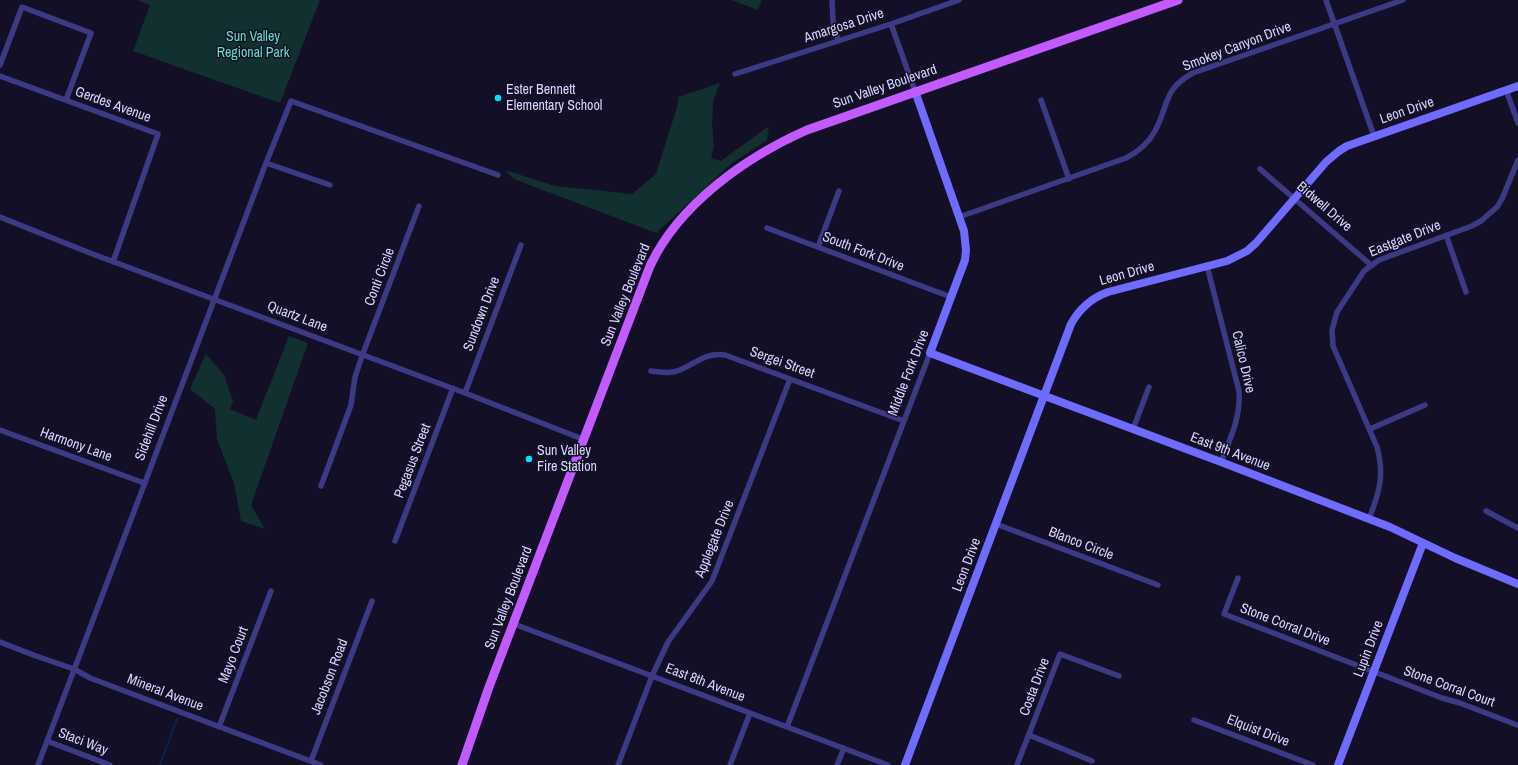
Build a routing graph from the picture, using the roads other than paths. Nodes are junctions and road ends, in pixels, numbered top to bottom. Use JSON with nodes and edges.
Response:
{"nodes":[{"id":1,"x":832,"y":0,"type":"edge"},
{"id":2,"x":959,"y":0,"type":"edge"},
{"id":3,"x":1178,"y":0,"type":"edge"},
{"id":4,"x":1326,"y":0,"type":"edge"},
{"id":5,"x":1403,"y":0,"type":"edge"},
{"id":6,"x":891,"y":24,"type":"junction"},
{"id":7,"x":1334,"y":24,"type":"junction"},
{"id":8,"x":838,"y":40,"type":"junction"},
{"id":9,"x":0,"y":65,"type":"edge"},
{"id":10,"x":735,"y":74,"type":"dead end"},
{"id":11,"x":0,"y":76,"type":"edge"},
{"id":12,"x":1518,"y":86,"type":"edge"},
{"id":13,"x":1506,"y":90,"type":"junction"},
{"id":14,"x":915,"y":91,"type":"junction"},
{"id":15,"x":66,"y":100,"type":"junction"},
{"id":16,"x":1041,"y":100,"type":"dead end"},
{"id":17,"x":1518,"y":123,"type":"edge"},
{"id":18,"x":1374,"y":136,"type":"junction"},
{"id":19,"x":1518,"y":160,"type":"edge"},
{"id":20,"x":266,"y":163,"type":"junction"},
{"id":21,"x":1260,"y":169,"type":"dead end"},
{"id":22,"x":498,"y":175,"type":"dead end"},
{"id":23,"x":1069,"y":179,"type":"junction"},
{"id":24,"x":330,"y":185,"type":"dead end"},
{"id":25,"x":839,"y":191,"type":"dead end"},
{"id":26,"x":1295,"y":198,"type":"junction"},
{"id":27,"x":419,"y":206,"type":"dead end"},
{"id":28,"x":0,"y":217,"type":"edge"},
{"id":29,"x":959,"y":217,"type":"junction"},
{"id":30,"x":767,"y":228,"type":"dead end"},
{"id":31,"x":1446,"y":235,"type":"junction"},
{"id":32,"x":521,"y":245,"type":"dead end"},
{"id":33,"x":818,"y":247,"type":"junction"},
{"id":34,"x":113,"y":262,"type":"junction"},
{"id":35,"x":1371,"y":265,"type":"junction"},
{"id":36,"x":1208,"y":266,"type":"junction"},
{"id":37,"x":1466,"y":292,"type":"dead end"},
{"id":38,"x":951,"y":297,"type":"junction"},
{"id":39,"x":214,"y":298,"type":"junction"},
{"id":40,"x":930,"y":354,"type":"junction"},
{"id":41,"x":362,"y":356,"type":"junction"},
{"id":42,"x":651,"y":371,"type":"dead end"},
{"id":43,"x":790,"y":379,"type":"junction"},
{"id":44,"x":453,"y":388,"type":"junction"},
{"id":45,"x":1149,"y":388,"type":"dead end"},
{"id":46,"x":465,"y":393,"type":"junction"},
{"id":47,"x":1044,"y":396,"type":"junction"},
{"id":48,"x":1425,"y":405,"type":"dead end"},
{"id":49,"x":904,"y":422,"type":"junction"},
{"id":50,"x":1133,"y":429,"type":"junction"},
{"id":51,"x":1370,"y":429,"type":"junction"},
{"id":52,"x":0,"y":430,"type":"edge"},
{"id":53,"x":585,"y":440,"type":"junction"},
{"id":54,"x":1221,"y":462,"type":"junction"},
{"id":55,"x":144,"y":483,"type":"junction"},
{"id":56,"x":321,"y":486,"type":"dead end"},
{"id":57,"x":1486,"y":510,"type":"dead end"},
{"id":58,"x":1369,"y":519,"type":"junction"},
{"id":59,"x":996,"y":524,"type":"junction"},
{"id":60,"x":1518,"y":528,"type":"edge"},
{"id":61,"x":395,"y":541,"type":"dead end"},
{"id":62,"x":1423,"y":543,"type":"junction"},
{"id":63,"x":1238,"y":578,"type":"dead end"},
{"id":64,"x":1518,"y":584,"type":"edge"},
{"id":65,"x":1158,"y":585,"type":"dead end"},
{"id":66,"x":271,"y":591,"type":"dead end"},
{"id":67,"x":372,"y":601,"type":"dead end"},
{"id":68,"x":514,"y":624,"type":"junction"},
{"id":69,"x":0,"y":642,"type":"edge"},
{"id":70,"x":74,"y":670,"type":"junction"},
{"id":71,"x":1374,"y":672,"type":"junction"},
{"id":72,"x":652,"y":676,"type":"junction"},
{"id":73,"x":1119,"y":676,"type":"dead end"},
{"id":74,"x":750,"y":713,"type":"junction"},
{"id":75,"x":1194,"y":720,"type":"dead end"},
{"id":76,"x":1517,"y":725,"type":"dead end"},
{"id":77,"x":219,"y":726,"type":"junction"},
{"id":78,"x":787,"y":727,"type":"junction"},
{"id":79,"x":1028,"y":736,"type":"junction"},
{"id":80,"x":47,"y":741,"type":"junction"},
{"id":81,"x":844,"y":748,"type":"junction"},
{"id":82,"x":311,"y":761,"type":"junction"},
{"id":83,"x":1092,"y":761,"type":"dead end"},
{"id":84,"x":38,"y":765,"type":"edge"},
{"id":85,"x":110,"y":765,"type":"edge"},
{"id":86,"x":321,"y":765,"type":"edge"},
{"id":87,"x":462,"y":765,"type":"edge"},
{"id":88,"x":618,"y":765,"type":"edge"},
{"id":89,"x":730,"y":765,"type":"edge"},
{"id":90,"x":837,"y":765,"type":"edge"},
{"id":91,"x":888,"y":765,"type":"edge"},
{"id":92,"x":905,"y":765,"type":"edge"},
{"id":93,"x":1017,"y":765,"type":"edge"},
{"id":94,"x":1314,"y":765,"type":"edge"},
{"id":95,"x":1338,"y":765,"type":"edge"}],
"edges":[{"from":1,"to":8,"type":"street"},
{"from":2,"to":6,"type":"street","name":"Amargosa Drive"},
{"from":3,"to":14,"type":"main road","name":"Sun Valley Boulevard"},
{"from":4,"to":7,"type":"street"},
{"from":5,"to":7,"type":"street","name":"Smokey Canyon Drive"},
{"from":6,"to":8,"type":"street","name":"Amargosa Drive"},
{"from":6,"to":14,"type":"street","name":"Middle Fork Drive"},
{"from":7,"to":18,"type":"street"},
{"from":7,"to":23,"type":"street","name":"Smokey Canyon Drive"},
{"from":8,"to":10,"type":"street","name":"Amargosa Drive"},
{"from":9,"to":15,"type":"street"},
{"from":11,"to":15,"type":"street","name":"Gerdes Avenue"},
{"from":12,"to":13,"type":"street","name":"Leon Drive"},
{"from":13,"to":17,"type":"street"},
{"from":13,"to":18,"type":"street","name":"Leon Drive"},
{"from":14,"to":29,"type":"street","name":"Middle Fork Drive"},
{"from":14,"to":53,"type":"main road","name":"Sun Valley Boulevard"},
{"from":15,"to":34,"type":"street","name":"Gerdes Avenue"},
{"from":16,"to":23,"type":"street"},
{"from":18,"to":26,"type":"street","name":"Leon Drive"},
{"from":19,"to":31,"type":"street","name":"Eastgate Drive"},
{"from":20,"to":22,"type":"street","name":"Sidehill Drive"},
{"from":20,"to":24,"type":"street"},
{"from":20,"to":39,"type":"street","name":"Sidehill Drive"},
{"from":21,"to":26,"type":"street","name":"Bidwell Drive"},
{"from":23,"to":29,"type":"street","name":"Smokey Canyon Drive"},
{"from":25,"to":33,"type":"street"},
{"from":26,"to":35,"type":"street","name":"Bidwell Drive"},
{"from":26,"to":36,"type":"street","name":"Leon Drive"},
{"from":27,"to":41,"type":"street","name":"Conti Circle"},
{"from":28,"to":34,"type":"street","name":"Quartz Lane"},
{"from":29,"to":38,"type":"street","name":"Middle Fork Drive"},
{"from":30,"to":33,"type":"street","name":"South Fork Drive"},
{"from":31,"to":35,"type":"street","name":"Eastgate Drive"},
{"from":31,"to":37,"type":"street"},
{"from":32,"to":46,"type":"street","name":"Sundown Drive"},
{"from":33,"to":38,"type":"street","name":"South Fork Drive"},
{"from":34,"to":39,"type":"street","name":"Quartz Lane"},
{"from":35,"to":51,"type":"street","name":"Eastgate Drive"},
{"from":36,"to":47,"type":"street","name":"Leon Drive"},
{"from":36,"to":54,"type":"street","name":"Calico Drive"},
{"from":38,"to":40,"type":"street","name":"Middle Fork Drive"},
{"from":39,"to":41,"type":"street","name":"Quartz Lane"},
{"from":39,"to":55,"type":"street","name":"Sidehill Drive"},
{"from":40,"to":47,"type":"street","name":"East 9th Avenue"},
{"from":40,"to":49,"type":"street","name":"Middle Fork Drive"},
{"from":41,"to":44,"type":"street","name":"Quartz Lane"},
{"from":41,"to":56,"type":"street","name":"Conti Circle"},
{"from":42,"to":43,"type":"street","name":"Sergei Street"},
{"from":43,"to":49,"type":"street","name":"Sergei Street"},
{"from":43,"to":72,"type":"street","name":"Applegate Drive"},
{"from":44,"to":46,"type":"street","name":"Quartz Lane"},
{"from":44,"to":61,"type":"street","name":"Pegasus Street"},
{"from":45,"to":50,"type":"street"},
{"from":46,"to":53,"type":"street","name":"Quartz Lane"},
{"from":47,"to":50,"type":"street","name":"East 9th Avenue"},
{"from":47,"to":59,"type":"street","name":"Leon Drive"},
{"from":48,"to":51,"type":"street"},
{"from":49,"to":78,"type":"street","name":"Middle Fork Drive"},
{"from":50,"to":54,"type":"street","name":"East 9th Avenue"},
{"from":51,"to":58,"type":"street","name":"Eastgate Drive"},
{"from":52,"to":55,"type":"street","name":"Harmony Lane"},
{"from":53,"to":68,"type":"main road","name":"Sun Valley Boulevard"},
{"from":54,"to":58,"type":"street","name":"East 9th Avenue"},
{"from":55,"to":70,"type":"street","name":"Sidehill Drive"},
{"from":57,"to":60,"type":"street"},
{"from":58,"to":62,"type":"street","name":"East 9th Avenue"},
{"from":59,"to":65,"type":"street","name":"Blanco Circle"},
{"from":59,"to":92,"type":"street","name":"Leon Drive"},
{"from":62,"to":64,"type":"street","name":"East 9th Avenue"},
{"from":62,"to":71,"type":"street","name":"Lupin Drive"},
{"from":63,"to":71,"type":"street","name":"Stone Corral Drive"},
{"from":66,"to":77,"type":"street","name":"Mayo Court"},
{"from":67,"to":82,"type":"street","name":"Jacobson Road"},
{"from":68,"to":72,"type":"street","name":"East 8th Avenue"},
{"from":68,"to":87,"type":"main road","name":"Sun Valley Boulevard"},
{"from":69,"to":70,"type":"street","name":"Mineral Avenue"},
{"from":70,"to":77,"type":"street","name":"Mineral Avenue"},
{"from":70,"to":80,"type":"street","name":"Sidehill Drive"},
{"from":71,"to":76,"type":"street","name":"Stone Corral Court"},
{"from":71,"to":95,"type":"street","name":"Lupin Drive"},
{"from":72,"to":74,"type":"street","name":"East 8th Avenue"},
{"from":72,"to":88,"type":"street","name":"Applegate Drive"},
{"from":73,"to":79,"type":"street","name":"Costa Drive"},
{"from":74,"to":78,"type":"street","name":"East 8th Avenue"},
{"from":74,"to":89,"type":"street"},
{"from":75,"to":94,"type":"street","name":"Elquist Drive"},
{"from":77,"to":82,"type":"street","name":"Mineral Avenue"},
{"from":78,"to":81,"type":"street","name":"East 8th Avenue"},
{"from":79,"to":83,"type":"street"},
{"from":79,"to":93,"type":"street","name":"Costa Drive"},
{"from":80,"to":84,"type":"street","name":"Sidehill Drive"},
{"from":80,"to":85,"type":"street","name":"Staci Way"},
{"from":81,"to":90,"type":"street"},
{"from":81,"to":91,"type":"street","name":"East 8th Avenue"},
{"from":82,"to":86,"type":"street","name":"Mineral Avenue"}]}
